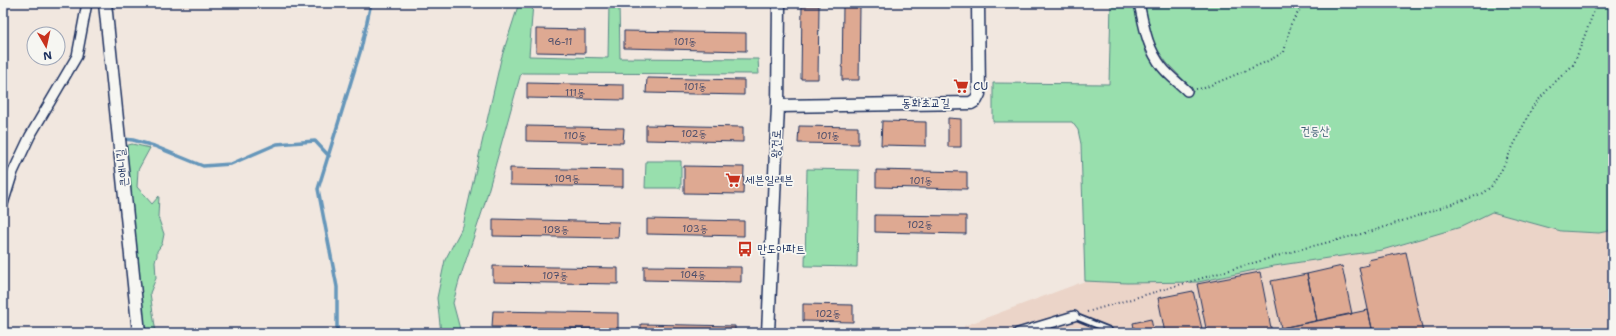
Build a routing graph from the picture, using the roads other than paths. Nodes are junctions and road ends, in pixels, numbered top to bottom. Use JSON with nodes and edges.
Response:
{"nodes":[{"id":1,"x":87,"y":3,"type":"edge"},
{"id":2,"x":105,"y":3,"type":"edge"},
{"id":3,"x":779,"y":3,"type":"edge"},
{"id":4,"x":978,"y":3,"type":"edge"},
{"id":5,"x":1139,"y":3,"type":"edge"},
{"id":6,"x":1187,"y":90,"type":"road end"},
{"id":7,"x":778,"y":106,"type":"junction"},
{"id":8,"x":3,"y":204,"type":"edge"},
{"id":9,"x":1074,"y":316,"type":"joint"},
{"id":10,"x":139,"y":333,"type":"edge"},
{"id":11,"x":768,"y":333,"type":"edge"},
{"id":12,"x":1018,"y":333,"type":"edge"},
{"id":13,"x":1110,"y":333,"type":"edge"}],
"edges":[{"from":1,"to":8,"type":"street"},
{"from":2,"to":10,"type":"street","name":"큰애니길"},
{"from":3,"to":7,"type":"street","name":"왕건로"},
{"from":4,"to":7,"type":"street","name":"동화초교길"},
{"from":5,"to":6,"type":"street"},
{"from":7,"to":11,"type":"street","name":"왕건로"},
{"from":9,"to":12,"type":"street"},
{"from":9,"to":13,"type":"lane"}]}
